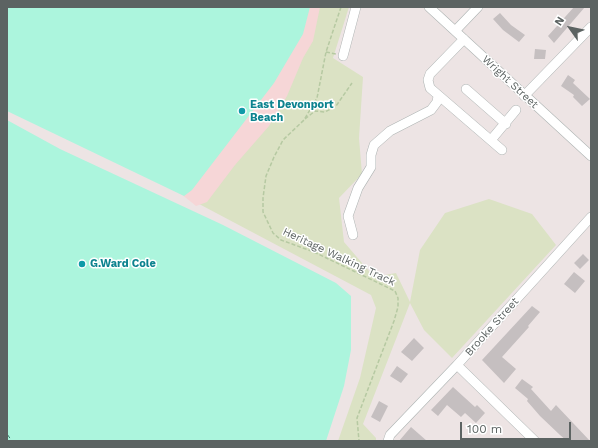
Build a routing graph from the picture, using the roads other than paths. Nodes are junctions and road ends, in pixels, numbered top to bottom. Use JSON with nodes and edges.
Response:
{"nodes":[{"id":1,"x":356,"y":7,"type":"edge"},
{"id":2,"x":429,"y":7,"type":"edge"},
{"id":3,"x":478,"y":7,"type":"edge"},
{"id":4,"x":591,"y":27,"type":"edge"},
{"id":5,"x":455,"y":31,"type":"junction"},
{"id":6,"x":464,"y":39,"type":"junction"},
{"id":7,"x":343,"y":56,"type":"dead end"},
{"id":8,"x":466,"y":89,"type":"dead end"},
{"id":9,"x":438,"y":96,"type":"junction"},
{"id":10,"x":524,"y":96,"type":"junction"},
{"id":11,"x":516,"y":110,"type":"dead end"},
{"id":12,"x":506,"y":124,"type":"junction"},
{"id":13,"x":491,"y":140,"type":"junction"},
{"id":14,"x":502,"y":150,"type":"dead end"},
{"id":15,"x":591,"y":156,"type":"edge"},
{"id":16,"x":591,"y":217,"type":"edge"},
{"id":17,"x":353,"y":236,"type":"dead end"},
{"id":18,"x":457,"y":365,"type":"junction"},
{"id":19,"x":389,"y":438,"type":"edge"},
{"id":20,"x":535,"y":441,"type":"edge"}],
"edges":[{"from":1,"to":7,"type":"street"},
{"from":2,"to":5,"type":"street","name":"Wright Street"},
{"from":3,"to":5,"type":"street"},
{"from":4,"to":10,"type":"street"},
{"from":5,"to":6,"type":"street","name":"Wright Street"},
{"from":6,"to":9,"type":"street"},
{"from":6,"to":10,"type":"street","name":"Wright Street"},
{"from":8,"to":12,"type":"street"},
{"from":9,"to":13,"type":"street"},
{"from":9,"to":17,"type":"street"},
{"from":10,"to":15,"type":"street","name":"Wright Street"},
{"from":11,"to":12,"type":"street"},
{"from":12,"to":13,"type":"street"},
{"from":13,"to":14,"type":"street"},
{"from":16,"to":18,"type":"street","name":"Brooke Street"},
{"from":18,"to":19,"type":"street","name":"Brooke Street"},
{"from":18,"to":20,"type":"street"}]}
